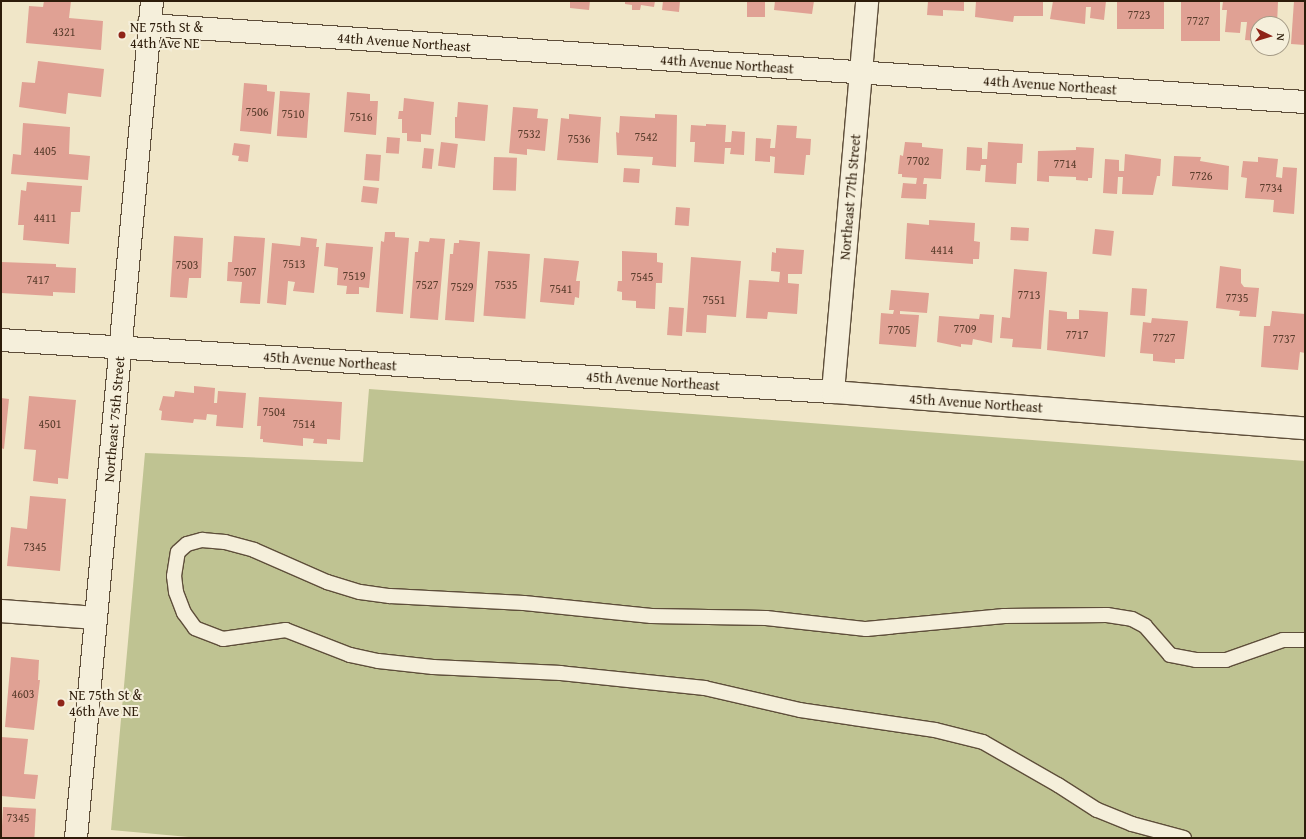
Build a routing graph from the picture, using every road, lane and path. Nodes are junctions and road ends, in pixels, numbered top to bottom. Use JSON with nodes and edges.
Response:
{"nodes":[{"id":1,"x":152,"y":1,"type":"edge"},
{"id":2,"x":867,"y":1,"type":"edge"},
{"id":3,"x":149,"y":26,"type":"junction"},
{"id":4,"x":860,"y":73,"type":"junction"},
{"id":5,"x":1305,"y":102,"type":"edge"},
{"id":6,"x":1,"y":340,"type":"edge"},
{"id":7,"x":120,"y":348,"type":"junction"},
{"id":8,"x":833,"y":392,"type":"junction"},
{"id":9,"x":1305,"y":428,"type":"edge"},
{"id":10,"x":1,"y":611,"type":"edge"},
{"id":11,"x":96,"y":618,"type":"junction"},
{"id":12,"x":1305,"y":640,"type":"edge"},
{"id":13,"x":76,"y":838,"type":"edge"},
{"id":14,"x":1184,"y":838,"type":"edge"}],
"edges":[{"from":1,"to":3,"type":"street","name":"Northeast 75th Street"},
{"from":2,"to":4,"type":"street","name":"Northeast 77th Street"},
{"from":3,"to":4,"type":"street","name":"44th Avenue Northeast"},
{"from":3,"to":7,"type":"street","name":"Northeast 75th Street"},
{"from":4,"to":5,"type":"street","name":"44th Avenue Northeast"},
{"from":4,"to":8,"type":"street","name":"Northeast 77th Street"},
{"from":6,"to":7,"type":"street","name":"45th Avenue Northeast"},
{"from":7,"to":8,"type":"street","name":"45th Avenue Northeast"},
{"from":7,"to":11,"type":"street","name":"Northeast 75th Street"},
{"from":8,"to":9,"type":"street","name":"45th Avenue Northeast"},
{"from":10,"to":11,"type":"street"},
{"from":11,"to":13,"type":"street","name":"Northeast 75th Street"},
{"from":12,"to":14,"type":"lane"}]}
